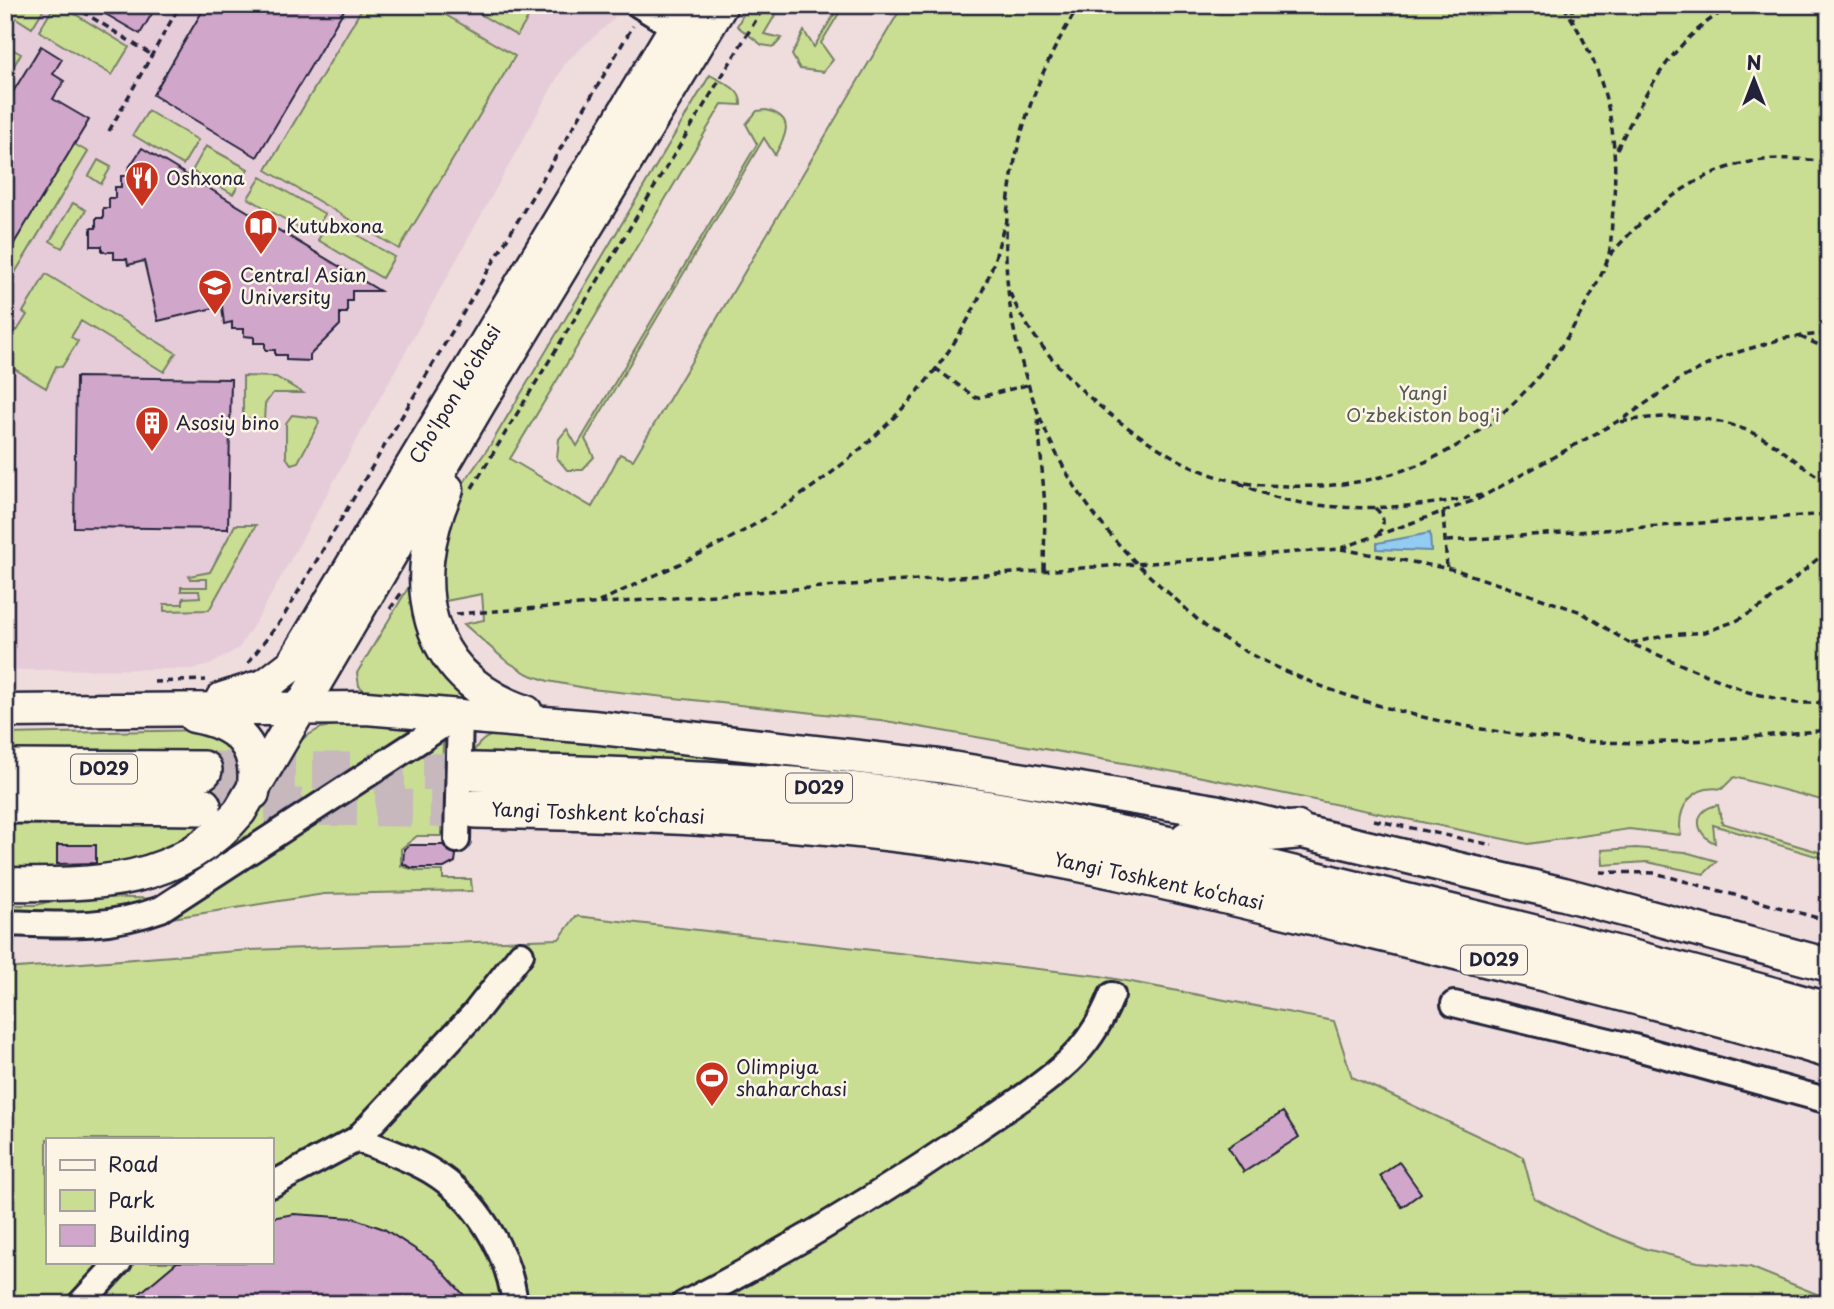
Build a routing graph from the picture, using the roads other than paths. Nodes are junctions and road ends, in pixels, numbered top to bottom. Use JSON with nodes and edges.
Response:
{"nodes":[{"id":1,"x":721,"y":5,"type":"edge"},
{"id":2,"x":641,"y":7,"type":"edge"},
{"id":3,"x":691,"y":19,"type":"edge"},
{"id":4,"x":534,"y":314,"type":"junction"},
{"id":5,"x":303,"y":707,"type":"junction"},
{"id":6,"x":5,"y":711,"type":"edge"},
{"id":7,"x":166,"y":711,"type":"junction"},
{"id":8,"x":460,"y":714,"type":"junction"},
{"id":9,"x":592,"y":727,"type":"junction"},
{"id":10,"x":5,"y":769,"type":"edge"},
{"id":11,"x":203,"y":770,"type":"tunnel mouth"},
{"id":12,"x":475,"y":772,"type":"tunnel mouth"},
{"id":13,"x":253,"y":793,"type":"junction"},
{"id":14,"x":5,"y":804,"type":"edge"},
{"id":15,"x":202,"y":806,"type":"tunnel mouth"},
{"id":16,"x":475,"y":809,"type":"tunnel mouth"},
{"id":17,"x":1296,"y":830,"type":"junction"},
{"id":18,"x":457,"y":840,"type":"dead end"},
{"id":19,"x":1159,"y":843,"type":"junction"},
{"id":20,"x":5,"y":884,"type":"edge"},
{"id":21,"x":5,"y":923,"type":"edge"},
{"id":22,"x":521,"y":954,"type":"dead end"},
{"id":23,"x":1829,"y":965,"type":"edge"},
{"id":24,"x":1112,"y":995,"type":"dead end"},
{"id":25,"x":1454,"y":1004,"type":"dead end"},
{"id":26,"x":1829,"y":1012,"type":"edge"},
{"id":27,"x":1829,"y":1049,"type":"edge"},
{"id":28,"x":1829,"y":1101,"type":"edge"},
{"id":29,"x":357,"y":1139,"type":"junction"},
{"id":30,"x":273,"y":1184,"type":"edge"},
{"id":31,"x":118,"y":1264,"type":"edge"},
{"id":32,"x":80,"y":1304,"type":"edge"},
{"id":33,"x":515,"y":1304,"type":"edge"},
{"id":34,"x":684,"y":1304,"type":"edge"}],
"edges":[{"from":1,"to":3,"type":"main road","name":"Cho'lpon ko'chasi"},
{"from":2,"to":3,"type":"lane"},
{"from":3,"to":4,"type":"main road","name":"Cho'lpon ko'chasi"},
{"from":3,"to":7,"type":"main road","name":"Cho'lpon ko'chasi"},
{"from":4,"to":5,"type":"main road","name":"Cho'lpon ko'chasi"},
{"from":4,"to":9,"type":"main road"},
{"from":5,"to":7,"type":"main road"},
{"from":5,"to":8,"type":"main road"},
{"from":5,"to":13,"type":"main road","name":"Cho'lpon ko'chasi"},
{"from":6,"to":7,"type":"main road"},
{"from":7,"to":13,"type":"main road"},
{"from":8,"to":9,"type":"main road"},
{"from":8,"to":18,"type":"lane"},
{"from":8,"to":21,"type":"lane"},
{"from":9,"to":17,"type":"main road"},
{"from":10,"to":11,"type":"highway","number":"D029"},
{"from":12,"to":19,"type":"highway","name":"Yangi Toshkent ko‘chasi","number":"D029"},
{"from":13,"to":20,"type":"main road","name":"Cho'lpon ko'chasi"},
{"from":14,"to":15,"type":"highway"},
{"from":16,"to":27,"type":"highway","name":"Yangi Toshkent ko‘chasi","number":"D029"},
{"from":17,"to":19,"type":"highway"},
{"from":17,"to":23,"type":"main road"},
{"from":19,"to":26,"type":"highway","name":"Yangi Toshkent ko‘chasi","number":"D029"},
{"from":22,"to":29,"type":"lane"},
{"from":24,"to":34,"type":"lane"},
{"from":25,"to":28,"type":"lane"},
{"from":29,"to":30,"type":"lane"},
{"from":29,"to":33,"type":"lane"},
{"from":31,"to":32,"type":"lane"}]}
